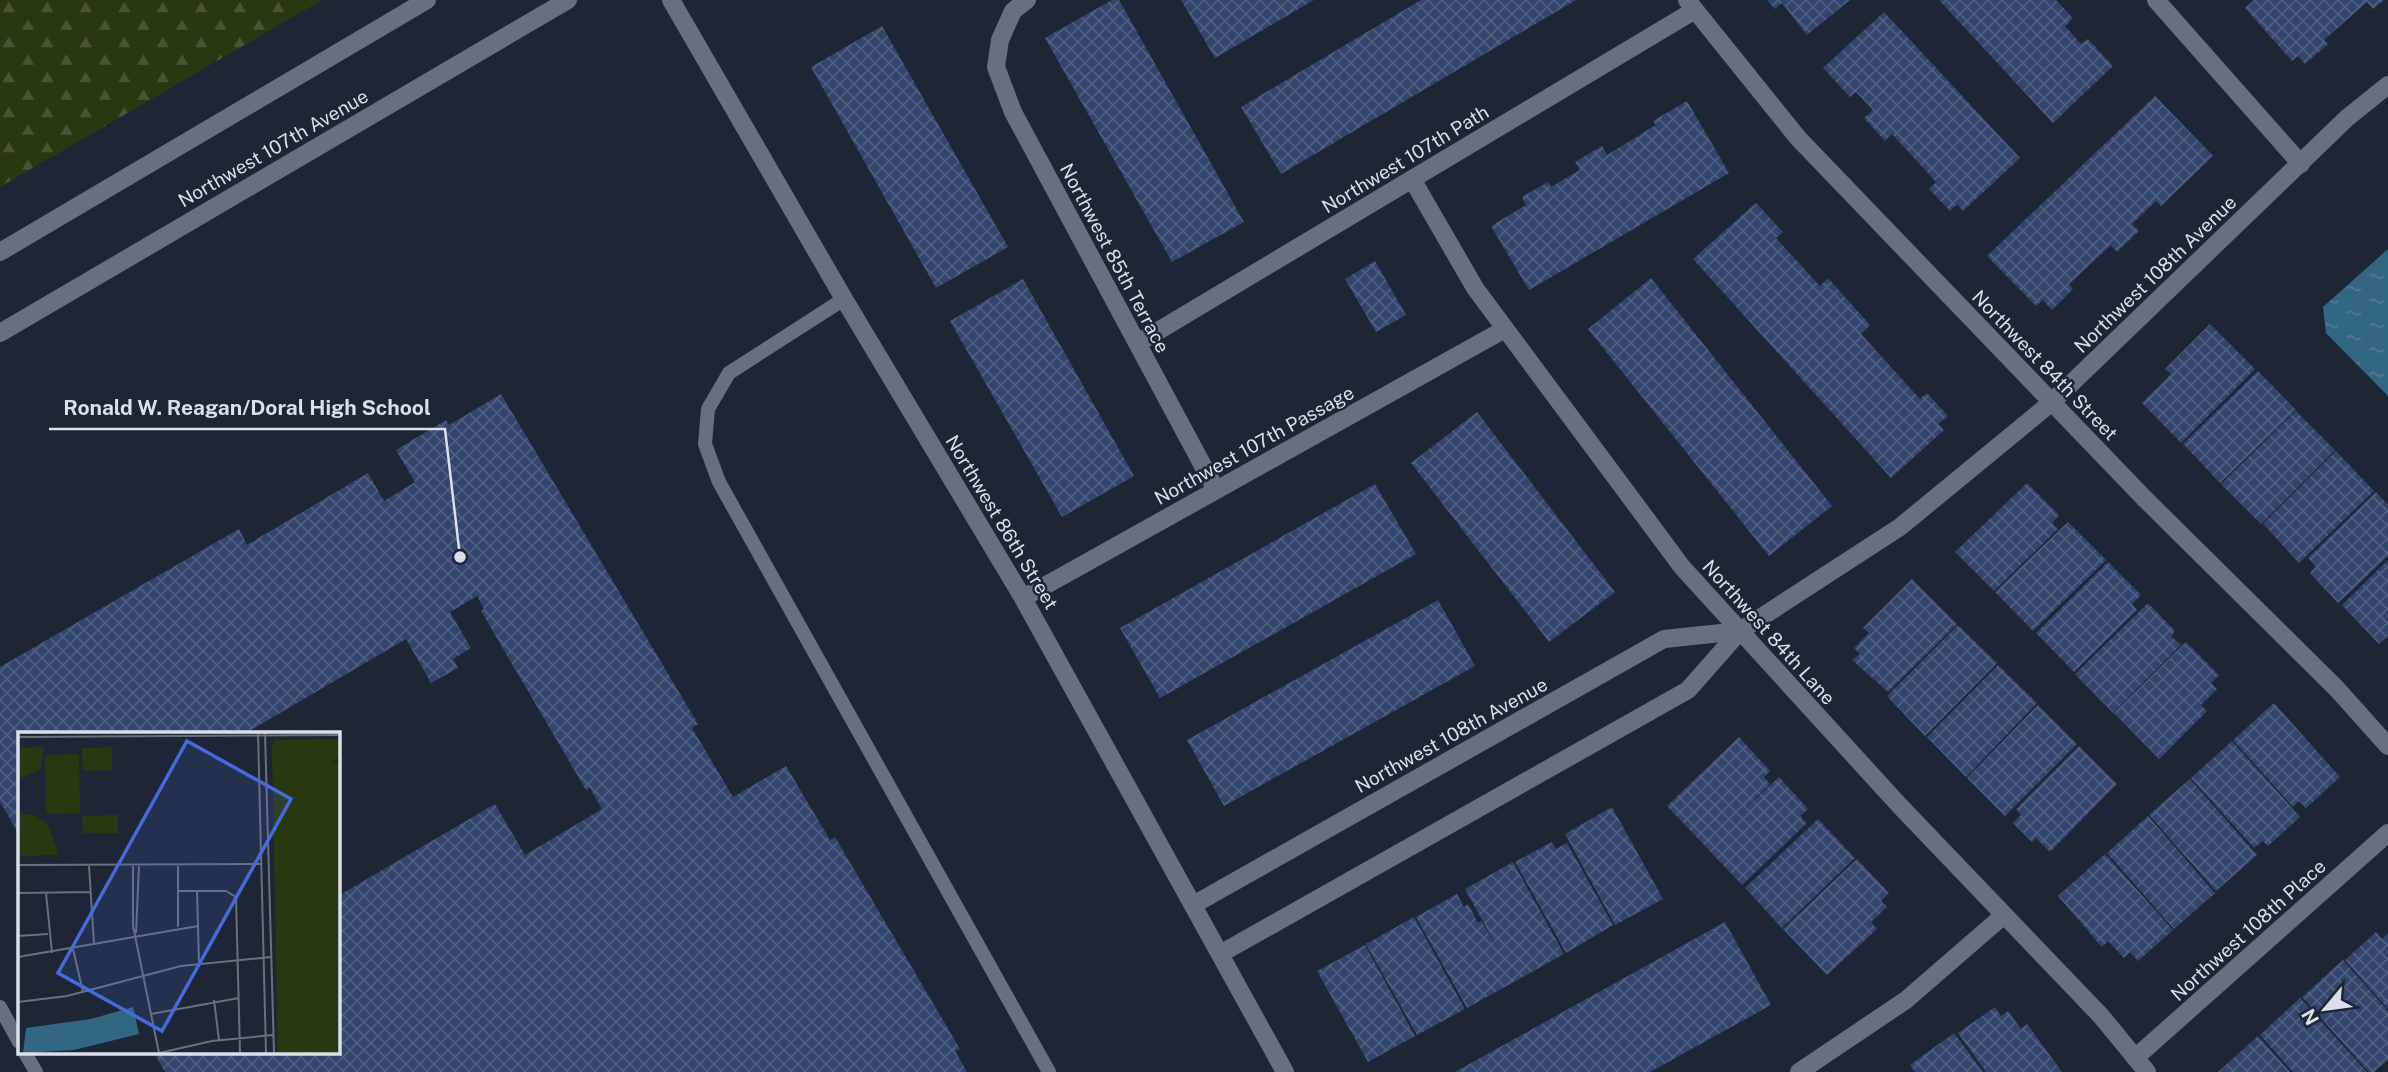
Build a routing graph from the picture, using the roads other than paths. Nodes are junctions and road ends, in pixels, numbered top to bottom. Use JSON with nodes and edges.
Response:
{"nodes":[{"id":1,"x":427,"y":0,"type":"edge"},
{"id":2,"x":568,"y":0,"type":"edge"},
{"id":3,"x":671,"y":0,"type":"edge"},
{"id":4,"x":1027,"y":0,"type":"edge"},
{"id":5,"x":2156,"y":0,"type":"edge"},
{"id":6,"x":1691,"y":5,"type":"edge"},
{"id":7,"x":2388,"y":85,"type":"edge"},
{"id":8,"x":2301,"y":163,"type":"junction"},
{"id":9,"x":1412,"y":179,"type":"junction"},
{"id":10,"x":0,"y":252,"type":"edge"},
{"id":11,"x":844,"y":299,"type":"junction"},
{"id":12,"x":1505,"y":329,"type":"junction"},
{"id":13,"x":0,"y":333,"type":"edge"},
{"id":14,"x":1138,"y":343,"type":"junction"},
{"id":15,"x":2052,"y":402,"type":"junction"},
{"id":16,"x":1216,"y":490,"type":"junction"},
{"id":17,"x":1023,"y":598,"type":"junction"},
{"id":18,"x":1740,"y":631,"type":"junction"},
{"id":19,"x":2388,"y":746,"type":"edge"},
{"id":20,"x":2388,"y":833,"type":"edge"},
{"id":21,"x":1193,"y":905,"type":"junction"},
{"id":22,"x":2004,"y":915,"type":"junction"},
{"id":23,"x":1220,"y":954,"type":"junction"},
{"id":24,"x":0,"y":1007,"type":"edge"},
{"id":25,"x":18,"y":1040,"type":"edge"},
{"id":26,"x":26,"y":1054,"type":"edge"},
{"id":27,"x":2141,"y":1065,"type":"edge"},
{"id":28,"x":36,"y":1072,"type":"edge"},
{"id":29,"x":1049,"y":1072,"type":"edge"},
{"id":30,"x":1285,"y":1072,"type":"edge"},
{"id":31,"x":1799,"y":1072,"type":"edge"}],
"edges":[{"from":1,"to":10,"type":"street"},
{"from":2,"to":13,"type":"street","name":"Northwest 107th Avenue"},
{"from":3,"to":11,"type":"street","name":"Northwest 86th Street"},
{"from":4,"to":14,"type":"street","name":"Northwest 85th Terrace"},
{"from":5,"to":8,"type":"street"},
{"from":6,"to":9,"type":"street","name":"Northwest 107th Path"},
{"from":6,"to":15,"type":"street","name":"Northwest 84th Street"},
{"from":7,"to":8,"type":"street","name":"Northwest 108th Avenue"},
{"from":8,"to":15,"type":"street","name":"Northwest 108th Avenue"},
{"from":9,"to":12,"type":"street","name":"Northwest 84th Lane"},
{"from":9,"to":14,"type":"street","name":"Northwest 107th Path"},
{"from":11,"to":17,"type":"street","name":"Northwest 86th Street"},
{"from":11,"to":29,"type":"lane"},
{"from":12,"to":16,"type":"street","name":"Northwest 107th Passage"},
{"from":12,"to":18,"type":"street","name":"Northwest 84th Lane"},
{"from":14,"to":16,"type":"street","name":"Northwest 85th Terrace"},
{"from":15,"to":18,"type":"street","name":"Northwest 108th Avenue"},
{"from":15,"to":19,"type":"street","name":"Northwest 84th Street"},
{"from":16,"to":17,"type":"street","name":"Northwest 107th Passage"},
{"from":17,"to":21,"type":"street","name":"Northwest 86th Street"},
{"from":18,"to":21,"type":"street","name":"Northwest 108th Avenue"},
{"from":18,"to":22,"type":"street","name":"Northwest 84th Lane"},
{"from":18,"to":23,"type":"street","name":"Northwest 108th Avenue"},
{"from":20,"to":27,"type":"street","name":"Northwest 108th Place"},
{"from":21,"to":23,"type":"street","name":"Northwest 86th Street"},
{"from":22,"to":27,"type":"street","name":"Northwest 84th Lane"},
{"from":22,"to":31,"type":"street"},
{"from":23,"to":30,"type":"street","name":"Northwest 86th Street"},
{"from":24,"to":25,"type":"lane"},
{"from":26,"to":28,"type":"lane"}]}
